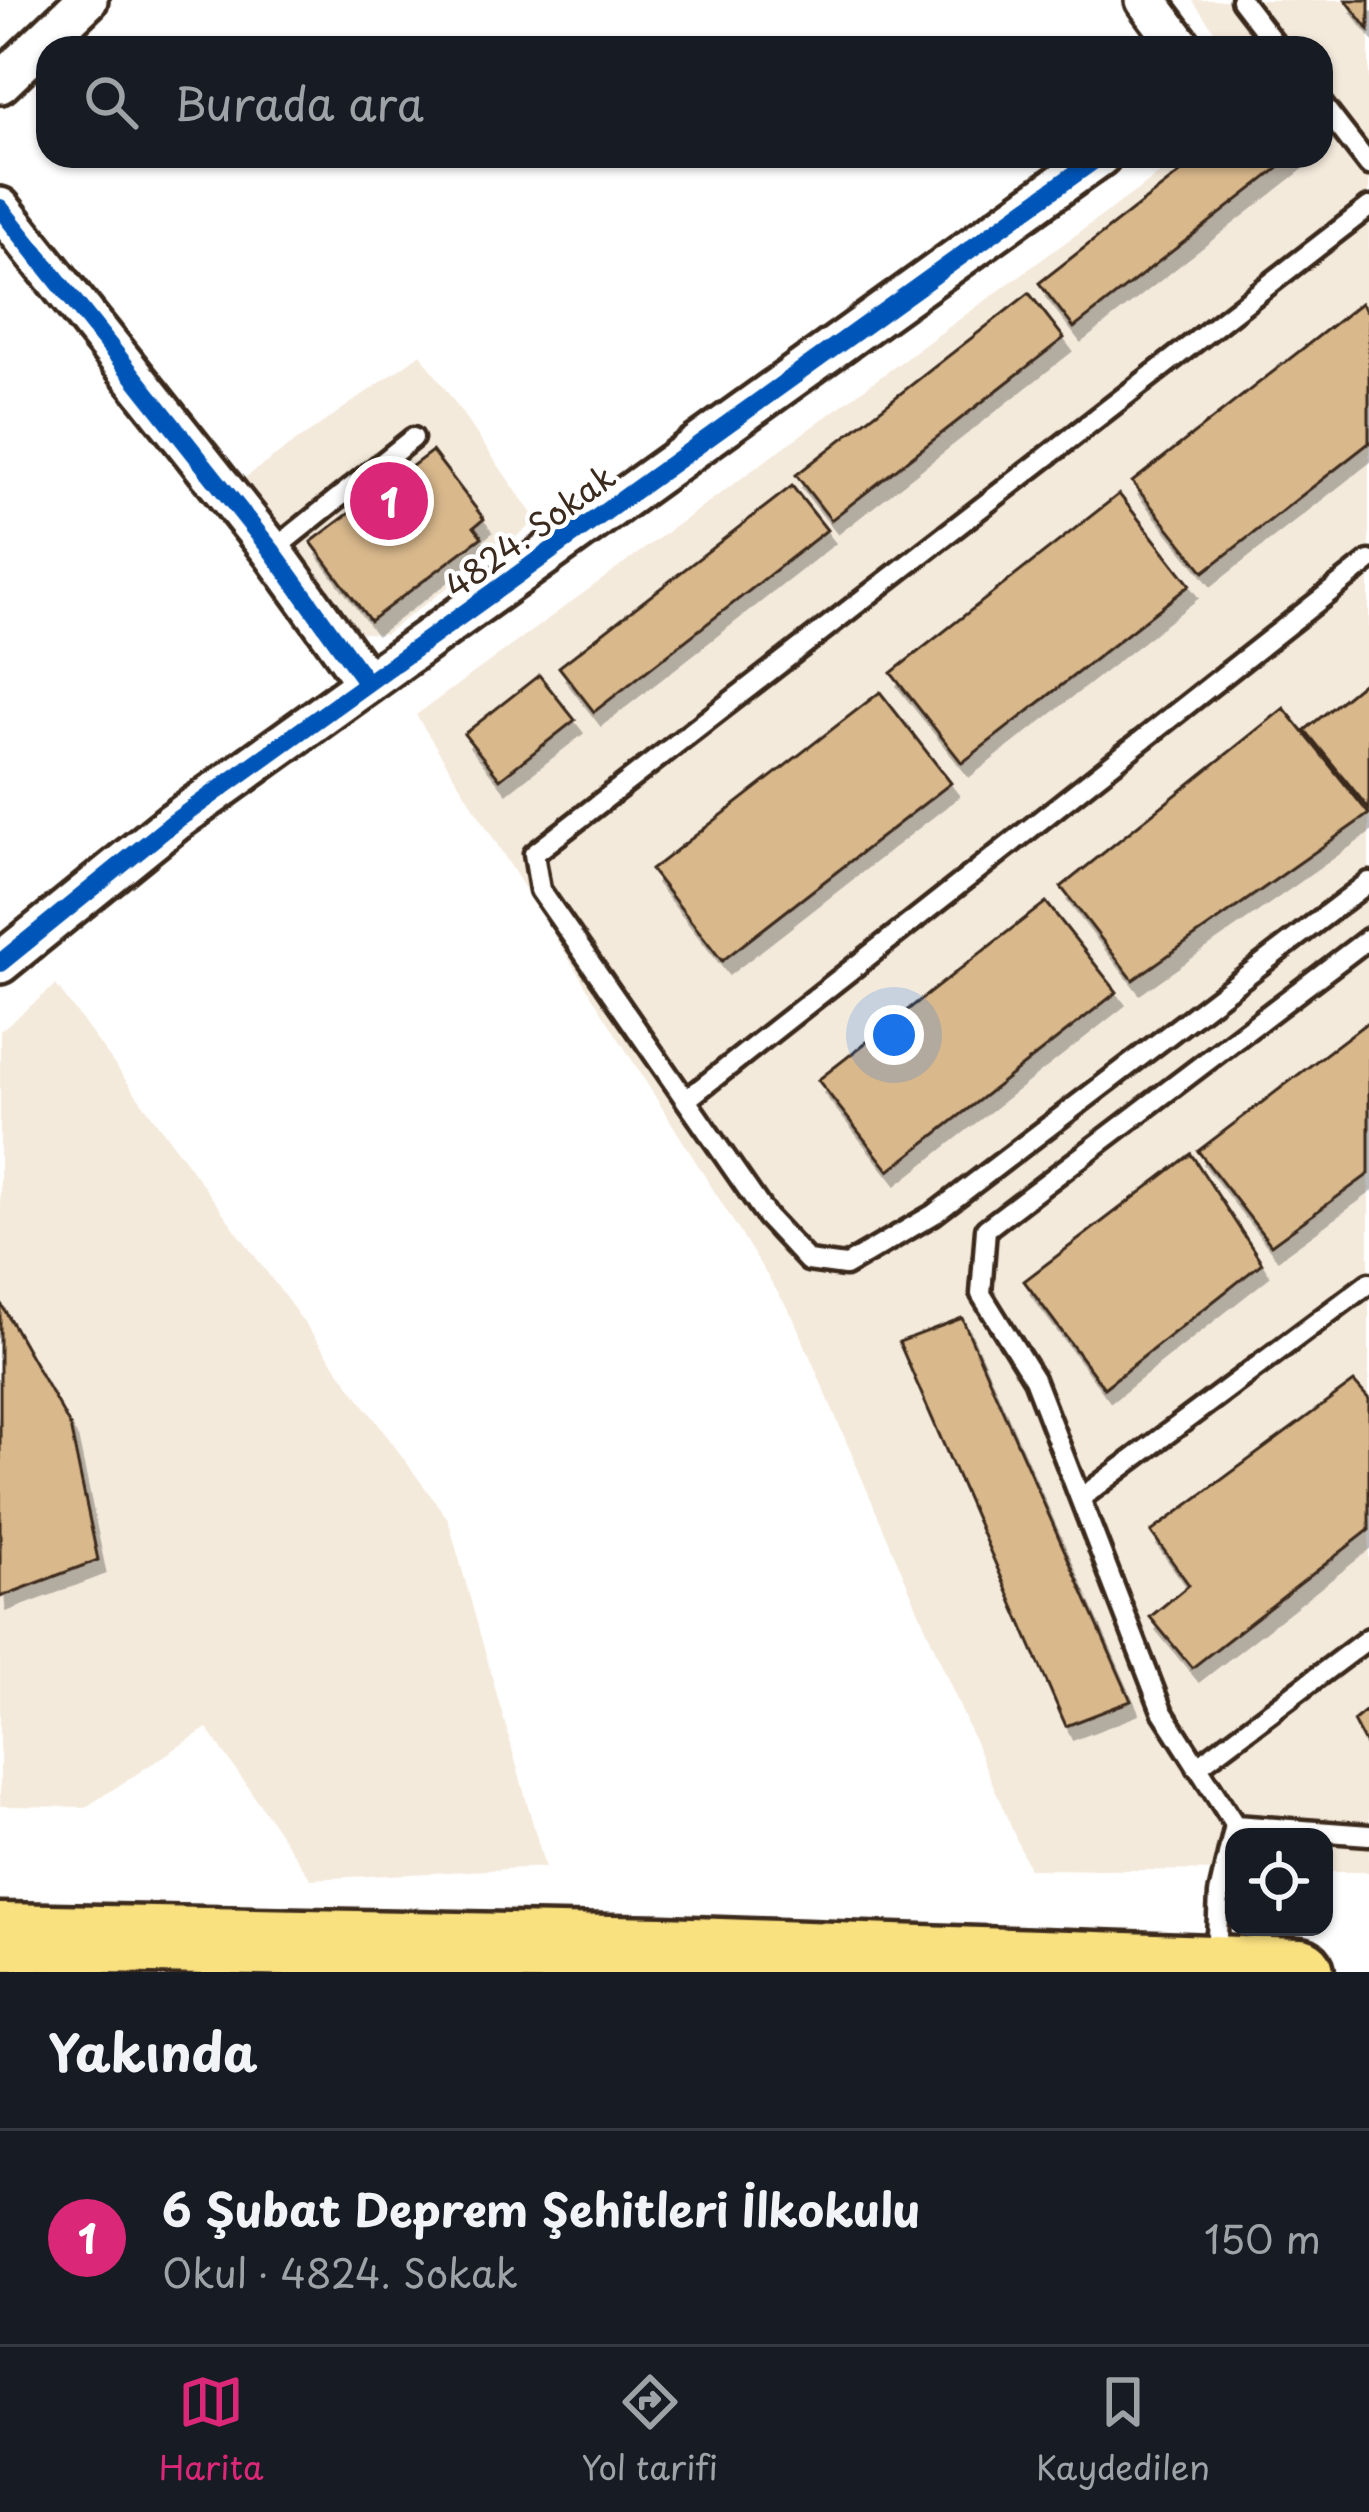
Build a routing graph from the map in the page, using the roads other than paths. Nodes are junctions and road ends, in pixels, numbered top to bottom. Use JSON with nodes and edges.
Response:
{"nodes":[{"id":1,"x":87,"y":0,"type":"edge"},
{"id":2,"x":1146,"y":0,"type":"edge"},
{"id":3,"x":1241,"y":0,"type":"edge"},
{"id":4,"x":49,"y":36,"type":"edge"},
{"id":5,"x":1173,"y":36,"type":"edge"},
{"id":6,"x":1269,"y":36,"type":"edge"},
{"id":7,"x":36,"y":49,"type":"edge"},
{"id":8,"x":0,"y":83,"type":"edge"},
{"id":9,"x":1333,"y":118,"type":"edge"},
{"id":10,"x":1369,"y":165,"type":"edge"},
{"id":11,"x":1083,"y":168,"type":"edge"},
{"id":12,"x":1369,"y":207,"type":"edge"},
{"id":13,"x":0,"y":208,"type":"edge"},
{"id":14,"x":413,"y":438,"type":"dead end"},
{"id":15,"x":272,"y":551,"type":"junction"},
{"id":16,"x":1369,"y":561,"type":"edge"},
{"id":17,"x":368,"y":683,"type":"junction"},
{"id":18,"x":1369,"y":882,"type":"edge"},
{"id":19,"x":1369,"y":938,"type":"edge"},
{"id":20,"x":0,"y":963,"type":"edge"},
{"id":21,"x":686,"y":1100,"type":"junction"},
{"id":22,"x":1369,"y":1283,"type":"edge"},
{"id":23,"x":1082,"y":1498,"type":"junction"},
{"id":24,"x":1369,"y":1638,"type":"edge"},
{"id":25,"x":1197,"y":1767,"type":"junction"},
{"id":26,"x":1235,"y":1825,"type":"junction"},
{"id":27,"x":1369,"y":1835,"type":"edge"},
{"id":28,"x":0,"y":1936,"type":"edge"},
{"id":29,"x":1215,"y":1969,"type":"junction"},
{"id":30,"x":1300,"y":1972,"type":"edge"}],
"edges":[{"from":1,"to":4,"type":"street"},
{"from":2,"to":5,"type":"street"},
{"from":3,"to":6,"type":"lane"},
{"from":7,"to":8,"type":"street"},
{"from":9,"to":10,"type":"lane"},
{"from":11,"to":17,"type":"street","name":"4824. Sokak"},
{"from":12,"to":21,"type":"lane"},
{"from":13,"to":15,"type":"street"},
{"from":14,"to":15,"type":"lane"},
{"from":15,"to":17,"type":"street"},
{"from":16,"to":21,"type":"lane"},
{"from":17,"to":20,"type":"street","name":"4824. Sokak"},
{"from":18,"to":21,"type":"lane"},
{"from":19,"to":23,"type":"lane"},
{"from":22,"to":23,"type":"lane"},
{"from":23,"to":25,"type":"lane"},
{"from":24,"to":25,"type":"lane"},
{"from":25,"to":26,"type":"lane"},
{"from":26,"to":27,"type":"lane"},
{"from":26,"to":29,"type":"lane"},
{"from":28,"to":29,"type":"highway"},
{"from":29,"to":30,"type":"highway"}]}
